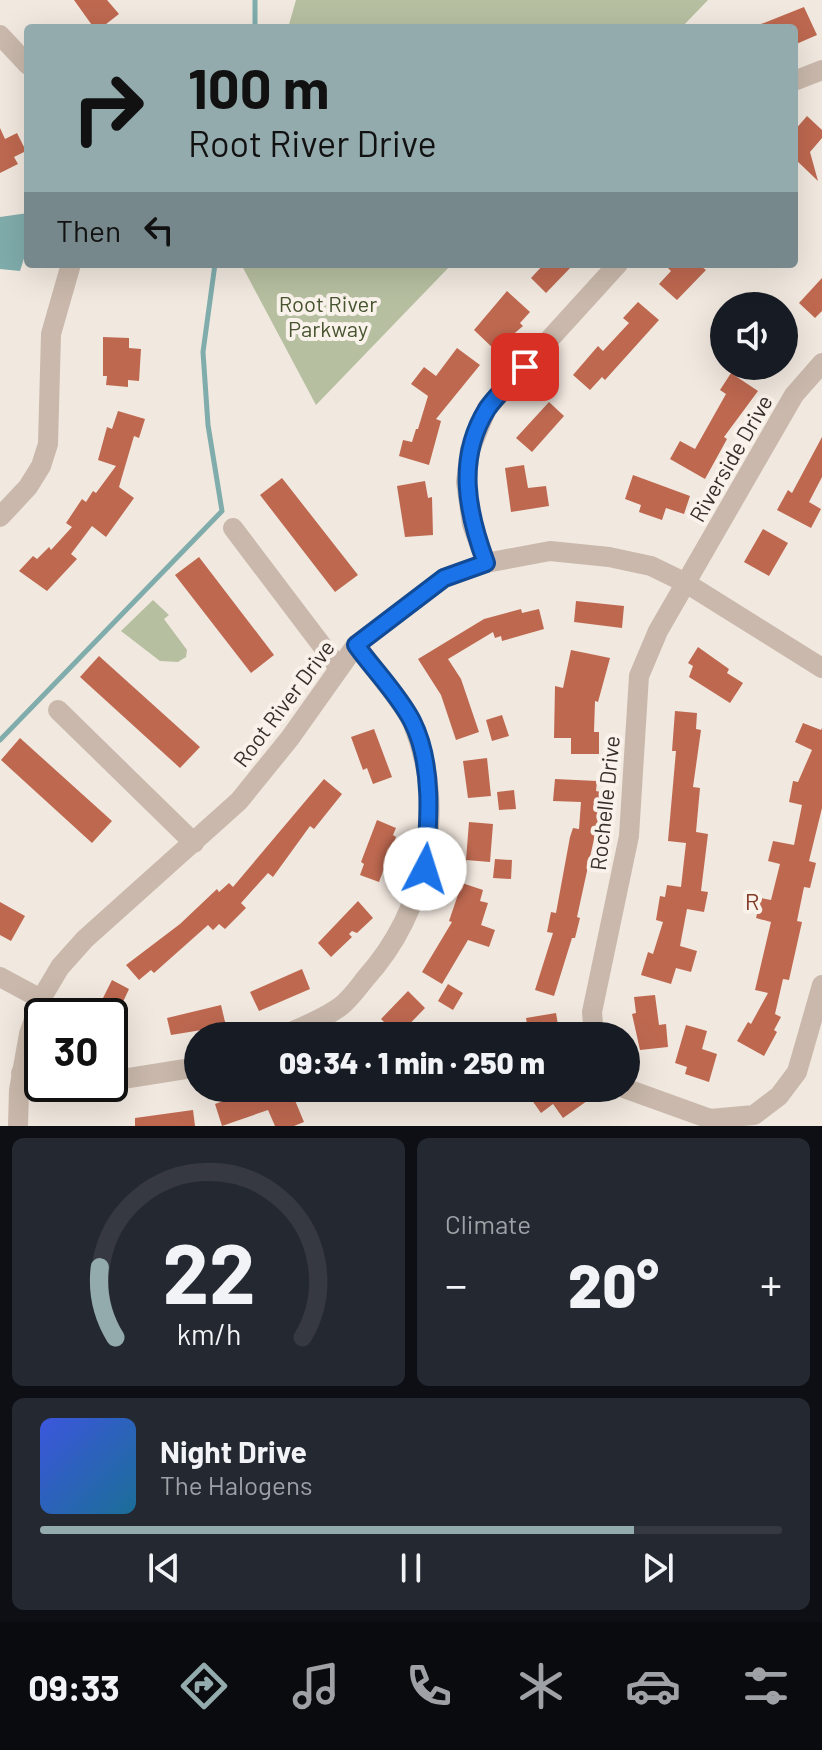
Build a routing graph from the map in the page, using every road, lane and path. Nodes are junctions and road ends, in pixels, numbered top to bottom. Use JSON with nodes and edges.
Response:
{"nodes":[{"id":1,"x":0,"y":35,"type":"edge"},
{"id":2,"x":24,"y":61,"type":"edge"},
{"id":3,"x":822,"y":70,"type":"edge"},
{"id":4,"x":798,"y":79,"type":"edge"},
{"id":5,"x":70,"y":268,"type":"edge"},
{"id":6,"x":614,"y":268,"type":"edge"},
{"id":7,"x":822,"y":363,"type":"edge"},
{"id":8,"x":0,"y":517,"type":"edge"},
{"id":9,"x":233,"y":528,"type":"dead end"},
{"id":10,"x":486,"y":563,"type":"junction"},
{"id":11,"x":686,"y":583,"type":"junction"},
{"id":12,"x":356,"y":645,"type":"junction"},
{"id":13,"x":339,"y":668,"type":"junction"},
{"id":14,"x":822,"y":668,"type":"edge"},
{"id":15,"x":58,"y":710,"type":"dead end"},
{"id":16,"x":194,"y":843,"type":"junction"},
{"id":17,"x":0,"y":977,"type":"edge"},
{"id":18,"x":822,"y":985,"type":"edge"},
{"id":19,"x":39,"y":998,"type":"edge"},
{"id":20,"x":42,"y":998,"type":"edge"},
{"id":21,"x":819,"y":1011,"type":"edge"},
{"id":22,"x":309,"y":1022,"type":"edge"},
{"id":23,"x":593,"y":1022,"type":"edge"},
{"id":24,"x":24,"y":1062,"type":"edge"},
{"id":25,"x":184,"y":1069,"type":"edge"},
{"id":26,"x":21,"y":1073,"type":"junction"},
{"id":27,"x":24,"y":1073,"type":"edge"},
{"id":28,"x":128,"y":1078,"type":"edge"},
{"id":29,"x":640,"y":1094,"type":"edge"},
{"id":30,"x":18,"y":1126,"type":"edge"}],
"edges":[{"from":1,"to":2,"type":"street"},
{"from":3,"to":4,"type":"street"},
{"from":5,"to":8,"type":"street"},
{"from":6,"to":10,"type":"street"},
{"from":7,"to":11,"type":"street","name":"Riverside Drive"},
{"from":9,"to":13,"type":"street"},
{"from":10,"to":11,"type":"street","name":"Root River Drive"},
{"from":10,"to":12,"type":"street","name":"Root River Drive"},
{"from":11,"to":14,"type":"street","name":"Root River Drive"},
{"from":11,"to":23,"type":"street","name":"Rochelle Drive"},
{"from":12,"to":13,"type":"street","name":"Root River Drive"},
{"from":12,"to":22,"type":"street"},
{"from":13,"to":16,"type":"street","name":"Root River Drive"},
{"from":15,"to":16,"type":"street"},
{"from":16,"to":20,"type":"street","name":"Root River Drive"},
{"from":17,"to":19,"type":"street"},
{"from":18,"to":21,"type":"street"},
{"from":21,"to":29,"type":"street"},
{"from":24,"to":26,"type":"street","name":"Root River Drive"},
{"from":25,"to":28,"type":"street"},
{"from":26,"to":27,"type":"street"},
{"from":26,"to":30,"type":"street","name":"Root River Drive"}]}
